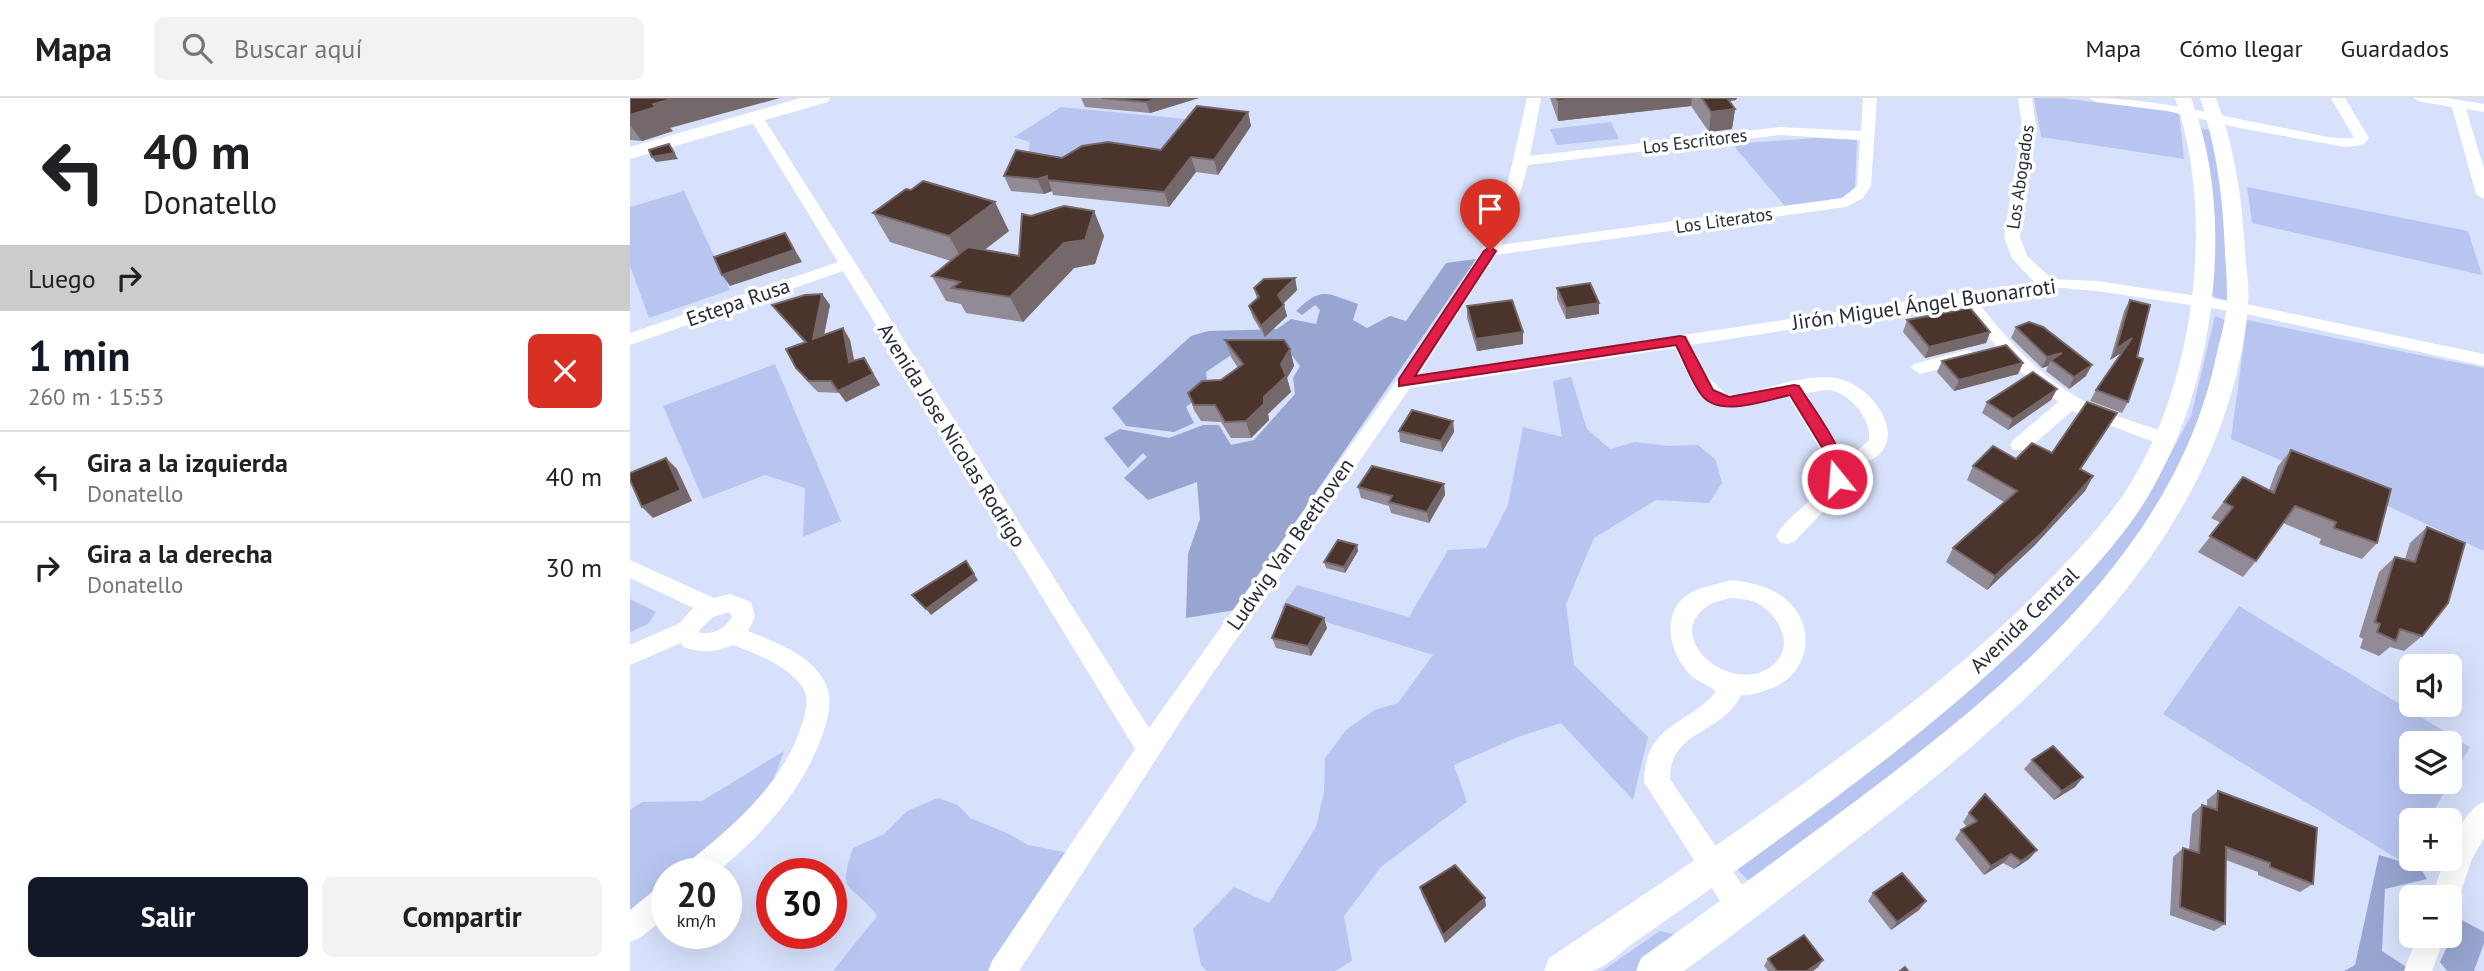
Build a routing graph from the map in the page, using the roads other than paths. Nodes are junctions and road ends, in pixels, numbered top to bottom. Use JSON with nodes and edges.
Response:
{"nodes":[{"id":1,"x":821,"y":98,"type":"edge"},
{"id":2,"x":1534,"y":98,"type":"edge"},
{"id":3,"x":1870,"y":98,"type":"edge"},
{"id":4,"x":2025,"y":98,"type":"edge"},
{"id":5,"x":2096,"y":98,"type":"edge"},
{"id":6,"x":2337,"y":98,"type":"edge"},
{"id":7,"x":2421,"y":98,"type":"edge"},
{"id":8,"x":2458,"y":104,"type":"junction"},
{"id":9,"x":2199,"y":106,"type":"edge"},
{"id":10,"x":2484,"y":108,"type":"edge"},
{"id":11,"x":756,"y":117,"type":"junction"},
{"id":12,"x":1867,"y":136,"type":"junction"},
{"id":13,"x":630,"y":153,"type":"edge"},
{"id":14,"x":1524,"y":161,"type":"junction"},
{"id":15,"x":2484,"y":194,"type":"edge"},
{"id":16,"x":1490,"y":251,"type":"junction"},
{"id":17,"x":846,"y":265,"type":"junction"},
{"id":18,"x":2046,"y":285,"type":"junction"},
{"id":19,"x":1965,"y":297,"type":"junction"},
{"id":20,"x":2203,"y":303,"type":"junction"},
{"id":21,"x":2237,"y":307,"type":"junction"},
{"id":22,"x":630,"y":339,"type":"edge"},
{"id":23,"x":1680,"y":340,"type":"junction"},
{"id":24,"x":2004,"y":347,"type":"junction"},
{"id":25,"x":2484,"y":360,"type":"edge"},
{"id":26,"x":1920,"y":368,"type":"dead end"},
{"id":27,"x":1404,"y":383,"type":"junction"},
{"id":28,"x":1794,"y":390,"type":"junction"},
{"id":29,"x":2071,"y":401,"type":"junction"},
{"id":30,"x":2164,"y":439,"type":"junction"},
{"id":31,"x":2020,"y":445,"type":"dead end"},
{"id":32,"x":1835,"y":457,"type":"junction"},
{"id":33,"x":1787,"y":536,"type":"dead end"},
{"id":34,"x":630,"y":568,"type":"edge"},
{"id":35,"x":712,"y":607,"type":"junction"},
{"id":36,"x":688,"y":630,"type":"junction"},
{"id":37,"x":731,"y":634,"type":"junction"},
{"id":38,"x":630,"y":655,"type":"edge"},
{"id":39,"x":1726,"y":683,"type":"junction"},
{"id":40,"x":1150,"y":751,"type":"junction"},
{"id":41,"x":2484,"y":814,"type":"edge"},
{"id":42,"x":715,"y":858,"type":"edge"},
{"id":43,"x":1714,"y":868,"type":"junction"},
{"id":44,"x":2449,"y":885,"type":"edge"},
{"id":45,"x":1741,"y":908,"type":"junction"},
{"id":46,"x":651,"y":911,"type":"edge"},
{"id":47,"x":630,"y":928,"type":"edge"},
{"id":48,"x":2427,"y":948,"type":"edge"},
{"id":49,"x":1002,"y":971,"type":"edge"},
{"id":50,"x":1562,"y":971,"type":"edge"},
{"id":51,"x":1654,"y":971,"type":"edge"},
{"id":52,"x":2418,"y":971,"type":"edge"}],
"edges":[{"from":1,"to":11,"type":"main road"},
{"from":2,"to":14,"type":"street","name":"Ludwig Van Beethoven"},
{"from":3,"to":12,"type":"street","name":"Los Literatos"},
{"from":4,"to":18,"type":"street","name":"Los Abogados"},
{"from":5,"to":9,"type":"street"},
{"from":6,"to":9,"type":"street"},
{"from":7,"to":8,"type":"street"},
{"from":8,"to":10,"type":"street"},
{"from":8,"to":15,"type":"street"},
{"from":9,"to":20,"type":"street","name":"Avenida Central"},
{"from":9,"to":21,"type":"street","name":"Avenida Central"},
{"from":11,"to":13,"type":"main road"},
{"from":11,"to":17,"type":"street","name":"Avenida Jose Nicolas Rodrigo"},
{"from":12,"to":14,"type":"street","name":"Los Escritores"},
{"from":12,"to":16,"type":"street","name":"Los Literatos"},
{"from":14,"to":16,"type":"street","name":"Ludwig Van Beethoven"},
{"from":16,"to":27,"type":"street","name":"Ludwig Van Beethoven"},
{"from":17,"to":22,"type":"street","name":"Estepa Rusa"},
{"from":17,"to":40,"type":"street","name":"Avenida Jose Nicolas Rodrigo"},
{"from":18,"to":19,"type":"street","name":"Jirón Miguel Ángel Buonarroti"},
{"from":18,"to":20,"type":"street","name":"Jirón Miguel Ángel Buonarroti"},
{"from":19,"to":23,"type":"street","name":"Jirón Miguel Ángel Buonarroti"},
{"from":19,"to":24,"type":"street"},
{"from":20,"to":21,"type":"street","name":"Jirón Miguel Ángel Buonarroti"},
{"from":20,"to":30,"type":"street","name":"Avenida Central"},
{"from":21,"to":25,"type":"street","name":"Jirón Miguel Ángel Buonarroti"},
{"from":21,"to":45,"type":"street","name":"Avenida Central"},
{"from":23,"to":27,"type":"street","name":"Jirón Miguel Ángel Buonarroti"},
{"from":23,"to":28,"type":"street"},
{"from":24,"to":26,"type":"street"},
{"from":24,"to":29,"type":"street"},
{"from":27,"to":40,"type":"street","name":"Ludwig Van Beethoven"},
{"from":28,"to":32,"type":"street"},
{"from":28,"to":32,"type":"street"},
{"from":29,"to":30,"type":"street"},
{"from":29,"to":31,"type":"street"},
{"from":30,"to":43,"type":"street","name":"Avenida Central"},
{"from":32,"to":33,"type":"street"},
{"from":34,"to":35,"type":"street"},
{"from":35,"to":36,"type":"street"},
{"from":35,"to":37,"type":"street"},
{"from":36,"to":37,"type":"street"},
{"from":36,"to":38,"type":"street"},
{"from":37,"to":42,"type":"street"},
{"from":39,"to":39,"type":"street"},
{"from":39,"to":43,"type":"street"},
{"from":40,"to":49,"type":"street","name":"Ludwig Van Beethoven"},
{"from":41,"to":44,"type":"street"},
{"from":43,"to":45,"type":"street"},
{"from":43,"to":50,"type":"street","name":"Avenida Central"},
{"from":45,"to":51,"type":"street","name":"Avenida Central"},
{"from":46,"to":47,"type":"street"},
{"from":48,"to":52,"type":"street"}]}
